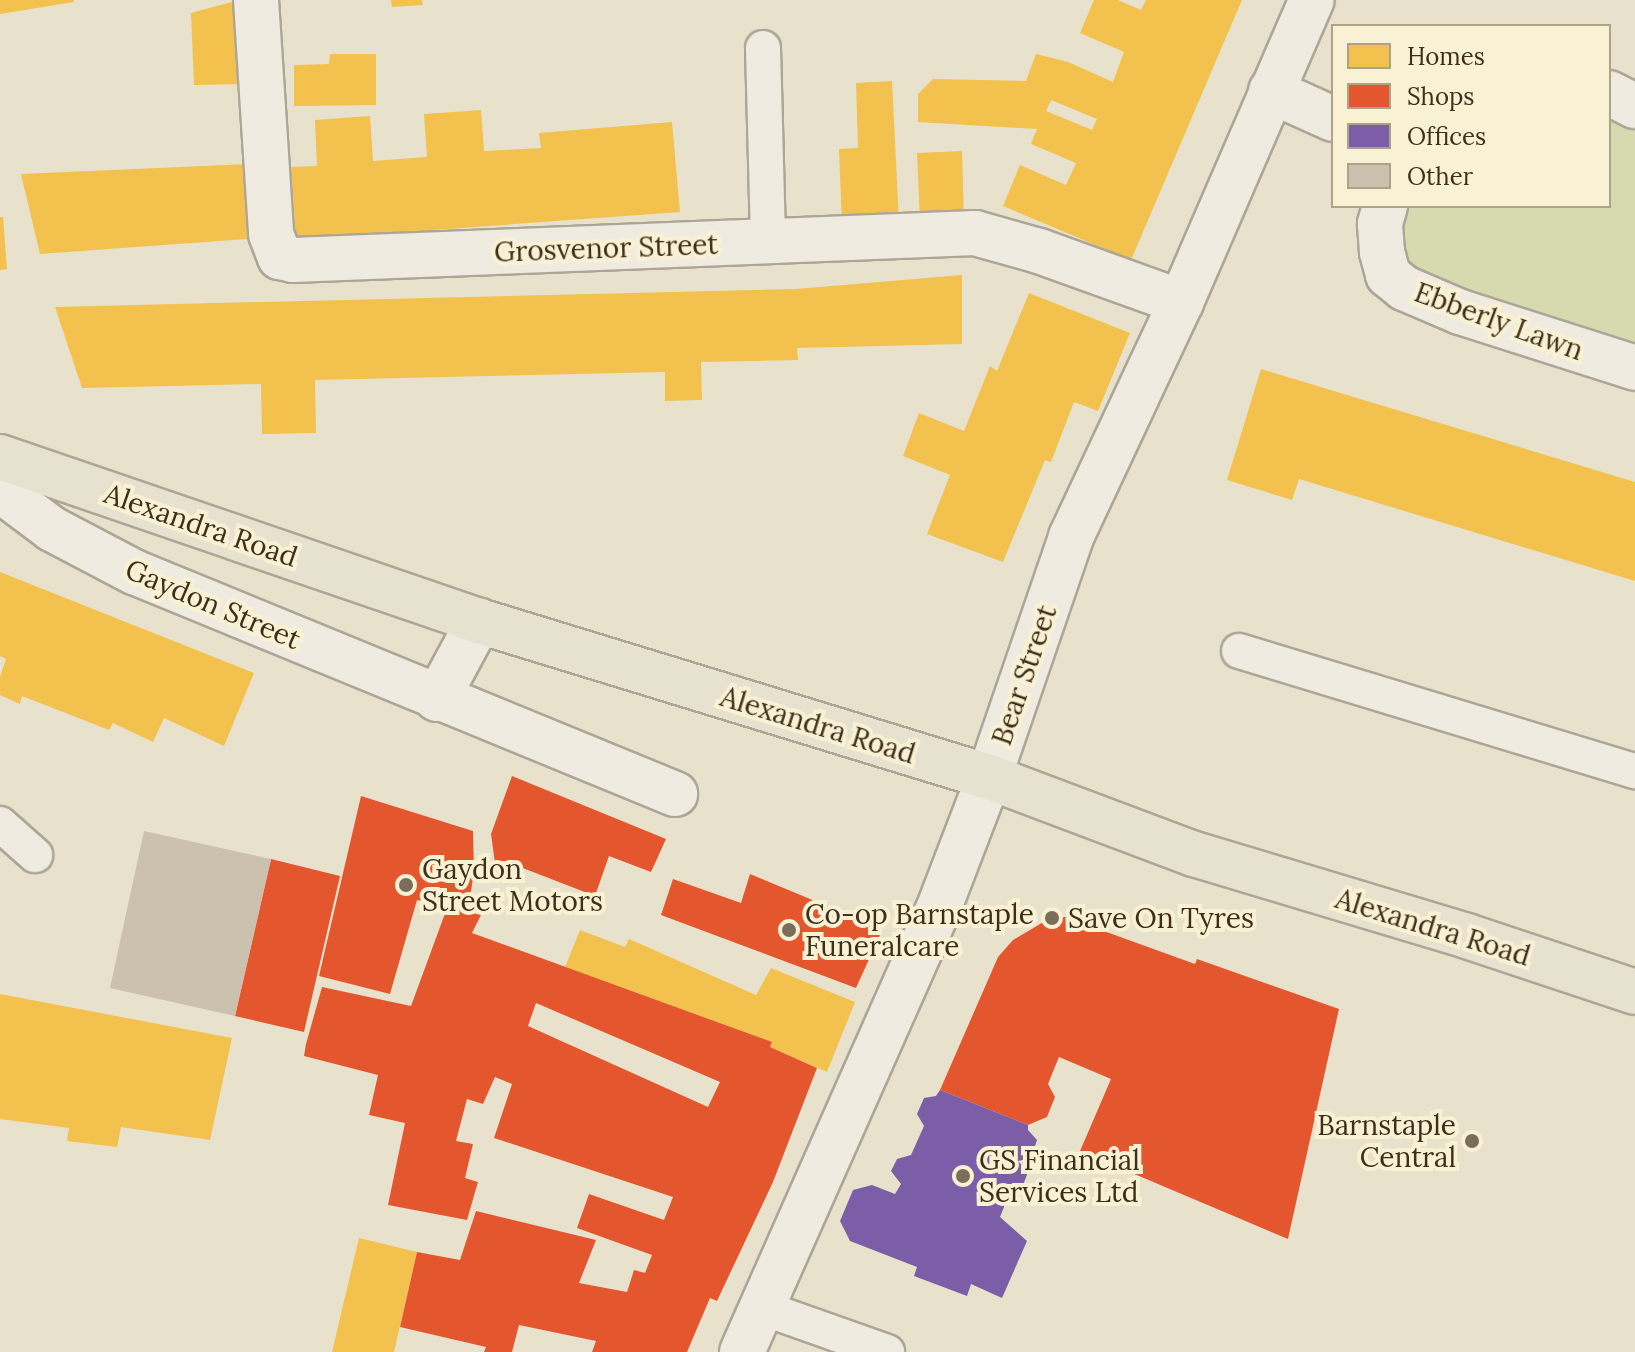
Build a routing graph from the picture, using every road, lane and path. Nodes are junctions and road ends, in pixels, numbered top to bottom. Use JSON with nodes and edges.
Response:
{"nodes":[{"id":1,"x":256,"y":0,"type":"edge"},
{"id":2,"x":1312,"y":0,"type":"edge"},
{"id":3,"x":763,"y":48,"type":"dead end"},
{"id":4,"x":1271,"y":91,"type":"junction"},
{"id":5,"x":1611,"y":94,"type":"edge"},
{"id":6,"x":1635,"y":106,"type":"edge"},
{"id":7,"x":1331,"y":118,"type":"edge"},
{"id":8,"x":1384,"y":208,"type":"edge"},
{"id":9,"x":768,"y":242,"type":"junction"},
{"id":10,"x":1181,"y":302,"type":"junction"},
{"id":11,"x":1635,"y":368,"type":"edge"},
{"id":12,"x":0,"y":457,"type":"edge"},
{"id":13,"x":0,"y":490,"type":"edge"},
{"id":14,"x":479,"y":621,"type":"junction"},
{"id":15,"x":1239,"y":651,"type":"dead end"},
{"id":16,"x":437,"y":699,"type":"junction"},
{"id":17,"x":1635,"y":771,"type":"edge"},
{"id":18,"x":989,"y":777,"type":"junction"},
{"id":19,"x":675,"y":794,"type":"dead end"},
{"id":20,"x":0,"y":824,"type":"edge"},
{"id":21,"x":35,"y":855,"type":"dead end"},
{"id":22,"x":1635,"y":992,"type":"edge"},
{"id":23,"x":760,"y":1307,"type":"junction"},
{"id":24,"x":742,"y":1352,"type":"edge"},
{"id":25,"x":887,"y":1352,"type":"edge"}],
"edges":[{"from":1,"to":9,"type":"street","name":"Grosvenor Street"},
{"from":2,"to":4,"type":"street","name":"Bear Street"},
{"from":3,"to":9,"type":"lane"},
{"from":4,"to":7,"type":"street"},
{"from":4,"to":10,"type":"street","name":"Bear Street"},
{"from":5,"to":6,"type":"street"},
{"from":8,"to":11,"type":"street","name":"Ebberly Lawn"},
{"from":9,"to":10,"type":"street","name":"Grosvenor Street"},
{"from":10,"to":18,"type":"street","name":"Bear Street"},
{"from":12,"to":14,"type":"main road","name":"Alexandra Road"},
{"from":13,"to":16,"type":"street","name":"Gaydon Street"},
{"from":14,"to":16,"type":"street"},
{"from":14,"to":18,"type":"main road","name":"Alexandra Road"},
{"from":15,"to":17,"type":"lane"},
{"from":16,"to":19,"type":"street","name":"Gaydon Street"},
{"from":18,"to":22,"type":"main road","name":"Alexandra Road"},
{"from":18,"to":23,"type":"street","name":"Bear Street"},
{"from":20,"to":21,"type":"lane"},
{"from":23,"to":24,"type":"street","name":"Bear Street"},
{"from":23,"to":25,"type":"lane"}]}
